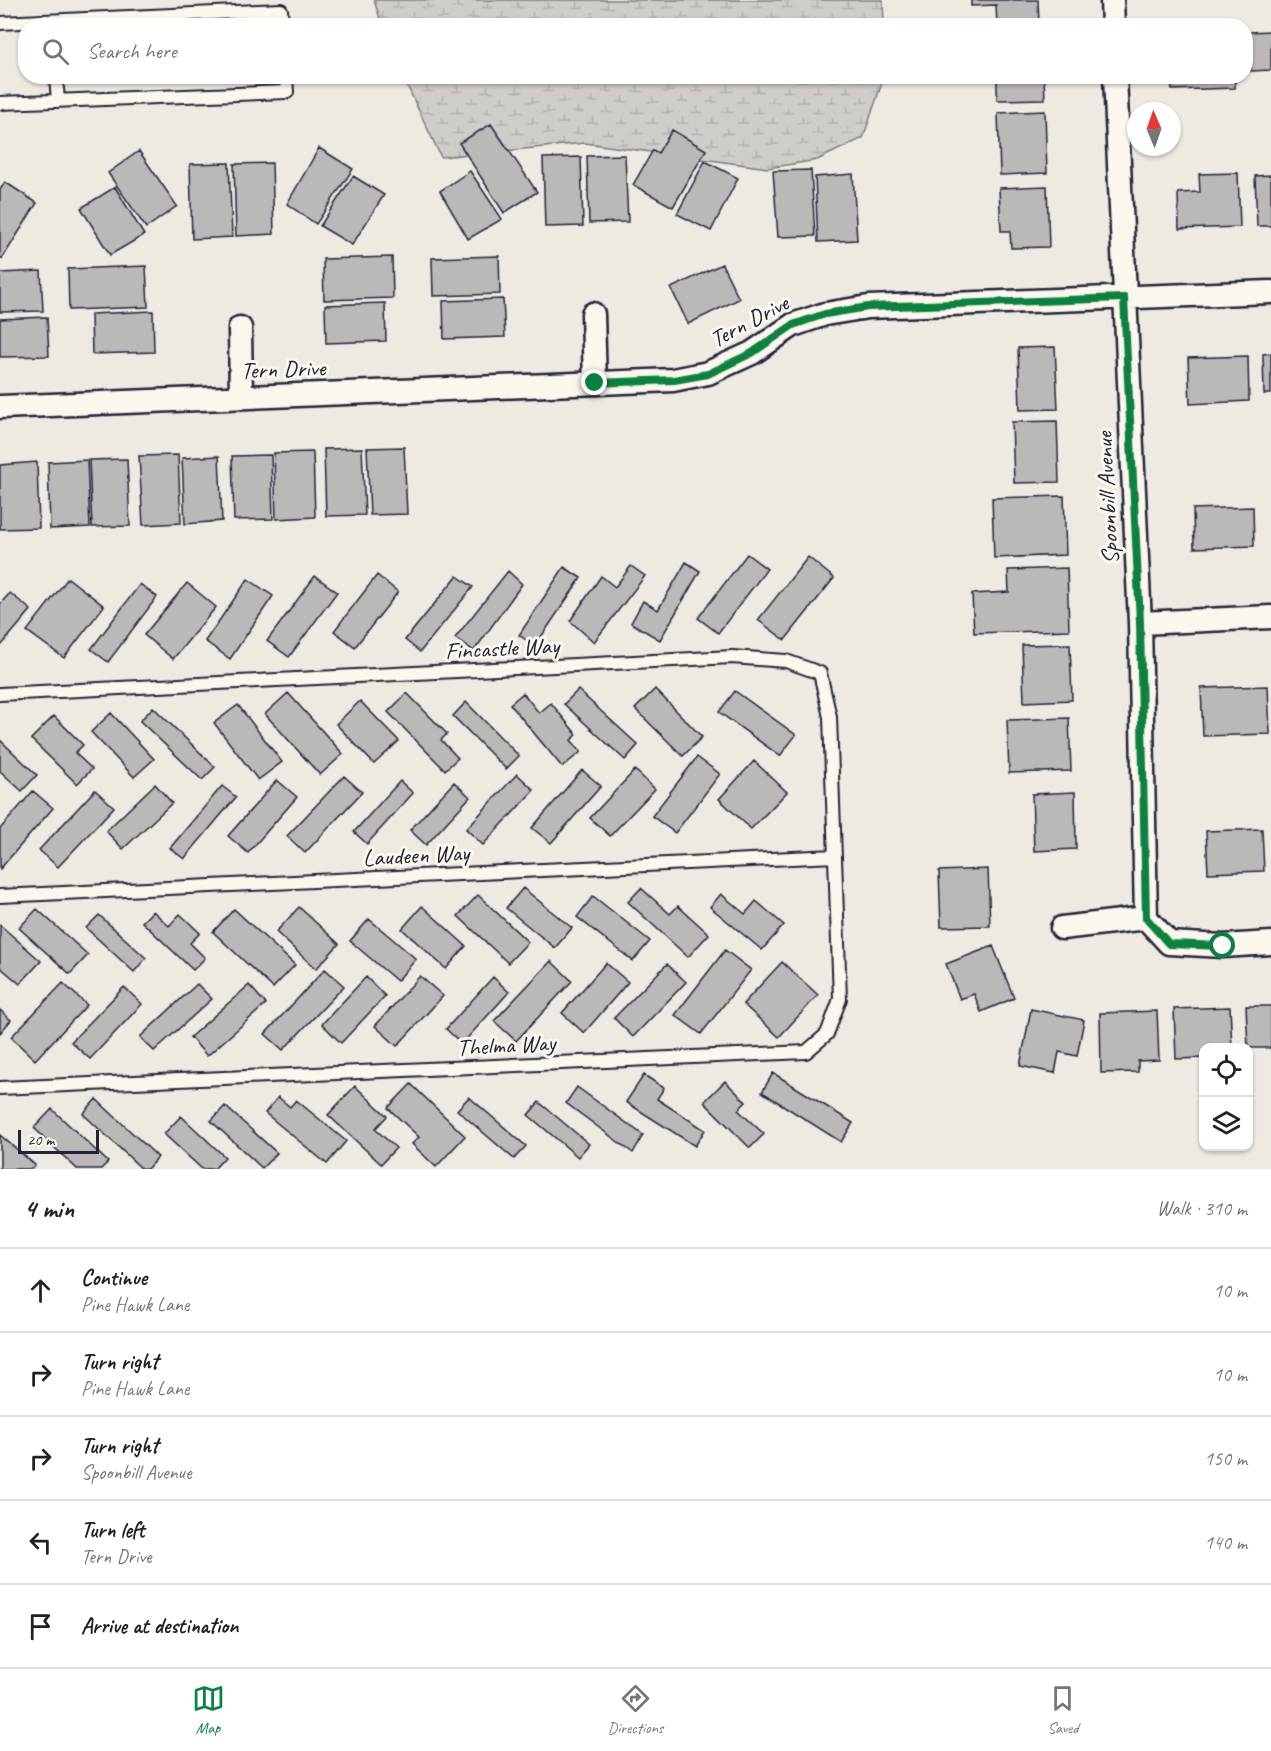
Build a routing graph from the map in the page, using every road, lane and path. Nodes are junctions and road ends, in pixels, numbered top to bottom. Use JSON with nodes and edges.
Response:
{"nodes":[{"id":1,"x":1113,"y":0,"type":"edge"},
{"id":2,"x":139,"y":18,"type":"edge"},
{"id":3,"x":282,"y":18,"type":"edge"},
{"id":4,"x":1113,"y":18,"type":"edge"},
{"id":5,"x":0,"y":23,"type":"edge"},
{"id":6,"x":18,"y":23,"type":"edge"},
{"id":7,"x":57,"y":84,"type":"edge"},
{"id":8,"x":286,"y":84,"type":"edge"},
{"id":9,"x":1115,"y":84,"type":"edge"},
{"id":10,"x":58,"y":101,"type":"junction"},
{"id":11,"x":0,"y":104,"type":"edge"},
{"id":12,"x":1271,"y":291,"type":"edge"},
{"id":13,"x":1124,"y":298,"type":"junction"},
{"id":14,"x":593,"y":314,"type":"dead end"},
{"id":15,"x":240,"y":328,"type":"dead end"},
{"id":16,"x":595,"y":383,"type":"junction"},
{"id":17,"x":241,"y":397,"type":"junction"},
{"id":18,"x":0,"y":407,"type":"edge"},
{"id":19,"x":1271,"y":617,"type":"edge"},
{"id":20,"x":1140,"y":622,"type":"junction"},
{"id":21,"x":0,"y":694,"type":"edge"},
{"id":22,"x":835,"y":856,"type":"junction"},
{"id":23,"x":0,"y":896,"type":"edge"},
{"id":24,"x":1146,"y":918,"type":"junction"},
{"id":25,"x":1062,"y":928,"type":"dead end"},
{"id":26,"x":1271,"y":943,"type":"edge"},
{"id":27,"x":0,"y":1088,"type":"edge"}],
"edges":[{"from":1,"to":4,"type":"street"},
{"from":2,"to":3,"type":"lane"},
{"from":5,"to":6,"type":"lane"},
{"from":7,"to":10,"type":"lane"},
{"from":8,"to":10,"type":"lane"},
{"from":9,"to":13,"type":"street","name":"Spoonbill Avenue"},
{"from":10,"to":11,"type":"lane"},
{"from":12,"to":13,"type":"street","name":"Tern Drive"},
{"from":13,"to":16,"type":"street","name":"Tern Drive"},
{"from":13,"to":20,"type":"street","name":"Spoonbill Avenue"},
{"from":14,"to":16,"type":"street"},
{"from":15,"to":17,"type":"street"},
{"from":16,"to":17,"type":"street","name":"Tern Drive"},
{"from":17,"to":18,"type":"street","name":"Tern Drive"},
{"from":19,"to":20,"type":"street"},
{"from":20,"to":24,"type":"street","name":"Spoonbill Avenue"},
{"from":21,"to":22,"type":"lane","name":"Fincastle Way"},
{"from":22,"to":23,"type":"lane","name":"Laudeen Way"},
{"from":22,"to":27,"type":"lane","name":"Thelma Way"},
{"from":24,"to":25,"type":"street"},
{"from":24,"to":26,"type":"street"}]}
